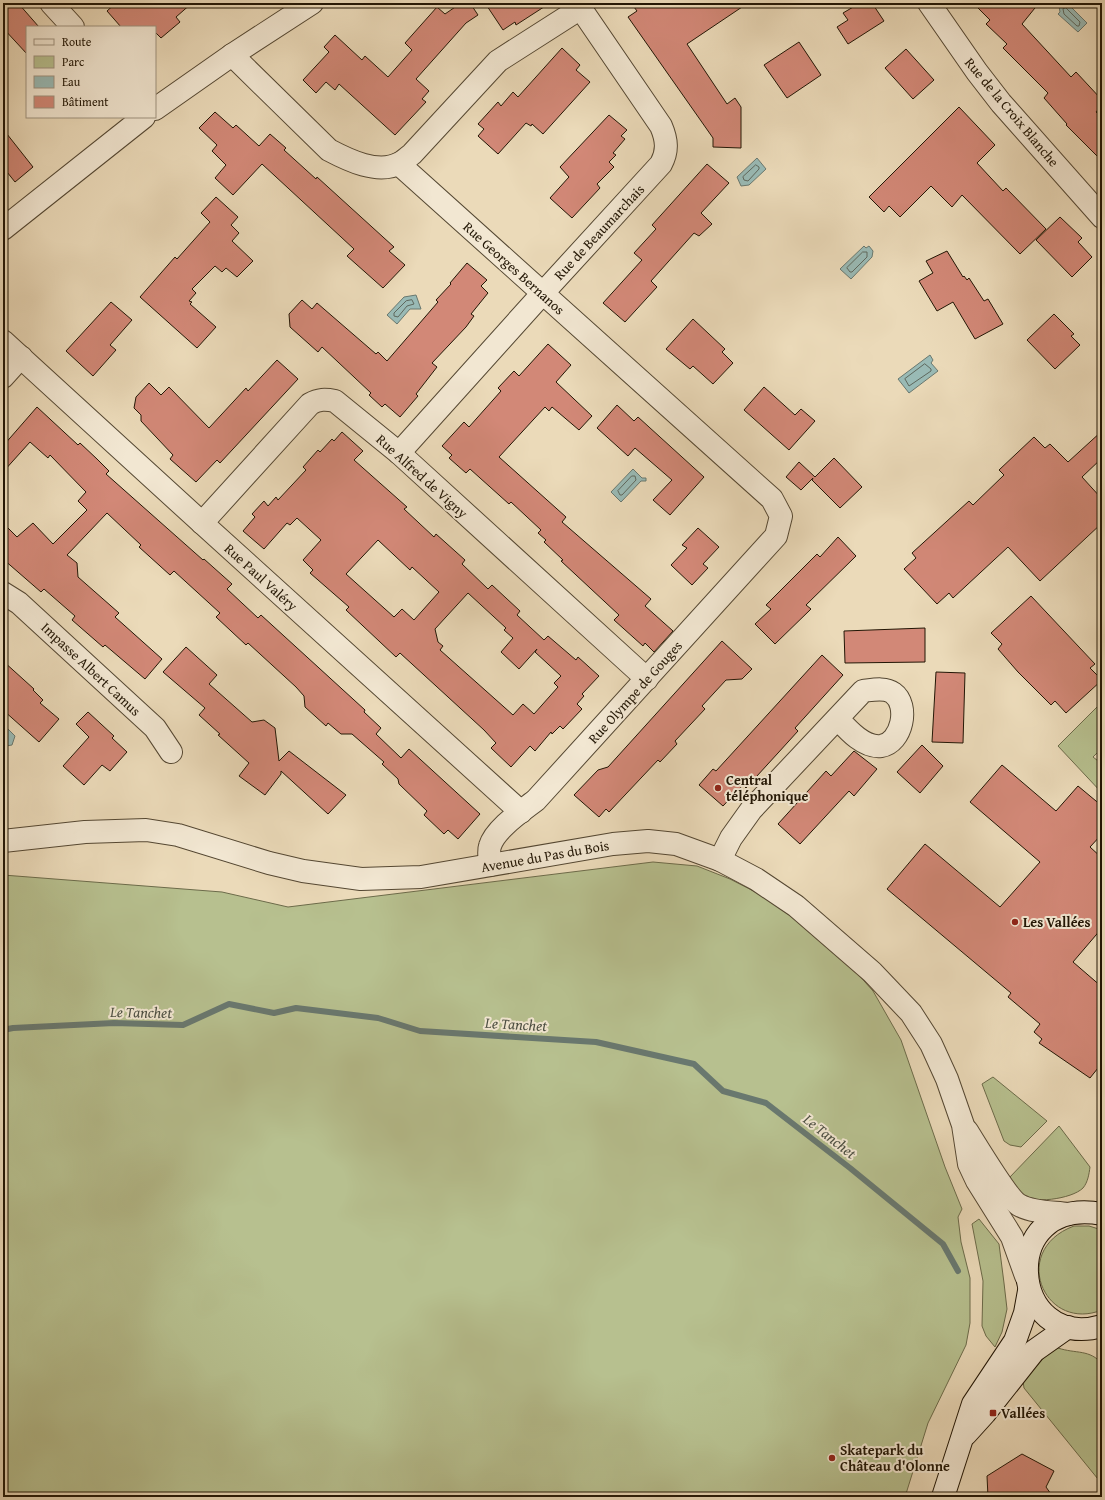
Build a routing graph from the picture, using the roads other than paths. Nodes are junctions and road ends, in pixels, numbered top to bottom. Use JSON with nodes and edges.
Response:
{"nodes":[{"id":1,"x":52,"y":3,"type":"edge"},
{"id":2,"x":312,"y":3,"type":"edge"},
{"id":3,"x":929,"y":3,"type":"edge"},
{"id":4,"x":579,"y":5,"type":"edge"},
{"id":5,"x":73,"y":26,"type":"edge"},
{"id":6,"x":232,"y":55,"type":"junction"},
{"id":7,"x":156,"y":108,"type":"edge"},
{"id":8,"x":143,"y":118,"type":"edge"},
{"id":9,"x":399,"y":164,"type":"junction"},
{"id":10,"x":1102,"y":217,"type":"edge"},
{"id":11,"x":3,"y":229,"type":"edge"},
{"id":12,"x":542,"y":294,"type":"junction"},
{"id":13,"x":3,"y":341,"type":"edge"},
{"id":14,"x":21,"y":357,"type":"junction"},
{"id":15,"x":3,"y":377,"type":"edge"},
{"id":16,"x":399,"y":453,"type":"junction"},
{"id":17,"x":781,"y":516,"type":"joint"},
{"id":18,"x":202,"y":523,"type":"junction"},
{"id":19,"x":3,"y":593,"type":"edge"},
{"id":20,"x":647,"y":680,"type":"junction"},
{"id":21,"x":838,"y":718,"type":"dead end"},
{"id":22,"x":172,"y":752,"type":"dead end"},
{"id":23,"x":521,"y":812,"type":"junction"},
{"id":24,"x":3,"y":840,"type":"edge"},
{"id":25,"x":720,"y":860,"type":"junction"},
{"id":26,"x":490,"y":865,"type":"junction"},
{"id":27,"x":963,"y":1125,"type":"junction"},
{"id":28,"x":1068,"y":1214,"type":"junction"},
{"id":29,"x":1102,"y":1214,"type":"edge"},
{"id":30,"x":1028,"y":1283,"type":"junction"},
{"id":31,"x":1102,"y":1326,"type":"edge"},
{"id":32,"x":1068,"y":1327,"type":"junction"},
{"id":33,"x":963,"y":1438,"type":"junction"},
{"id":34,"x":943,"y":1497,"type":"edge"}],
"edges":[{"from":1,"to":5,"type":"street"},
{"from":2,"to":6,"type":"street"},
{"from":3,"to":10,"type":"street","name":"Rue de la Croix Blanche"},
{"from":4,"to":9,"type":"street","name":"Rue de Beaumarchais"},
{"from":4,"to":12,"type":"street","name":"Rue de Beaumarchais"},
{"from":6,"to":7,"type":"street"},
{"from":6,"to":9,"type":"street"},
{"from":8,"to":11,"type":"street"},
{"from":9,"to":12,"type":"street","name":"Rue Georges Bernanos"},
{"from":12,"to":16,"type":"street","name":"Rue de Beaumarchais"},
{"from":12,"to":17,"type":"street","name":"Rue Georges Bernanos"},
{"from":13,"to":14,"type":"street","name":"Rue Paul Valéry"},
{"from":14,"to":15,"type":"street"},
{"from":14,"to":18,"type":"street","name":"Rue Paul Valéry"},
{"from":16,"to":18,"type":"street","name":"Rue Alfred de Vigny"},
{"from":16,"to":20,"type":"street","name":"Rue Alfred de Vigny"},
{"from":17,"to":20,"type":"street","name":"Rue Olympe de Gouges"},
{"from":18,"to":23,"type":"street","name":"Rue Paul Valéry"},
{"from":19,"to":22,"type":"street","name":"Impasse Albert Camus"},
{"from":20,"to":23,"type":"street","name":"Rue Olympe de Gouges"},
{"from":21,"to":25,"type":"street"},
{"from":23,"to":26,"type":"street","name":"Rue Olympe de Gouges"},
{"from":24,"to":26,"type":"street","name":"Avenue du Pas du Bois"},
{"from":25,"to":26,"type":"street","name":"Avenue du Pas du Bois"},
{"from":25,"to":27,"type":"street","name":"Avenue du Pas du Bois"},
{"from":27,"to":28,"type":"street","name":"Avenue du Pas du Bois"},
{"from":27,"to":30,"type":"street","name":"Avenue du Pas du Bois"},
{"from":28,"to":29,"type":"street"},
{"from":28,"to":30,"type":"street"},
{"from":30,"to":32,"type":"street","name":"Avenue du Pas du Bois"},
{"from":30,"to":33,"type":"street"},
{"from":31,"to":32,"type":"street"},
{"from":32,"to":33,"type":"street"},
{"from":33,"to":34,"type":"street"}]}
